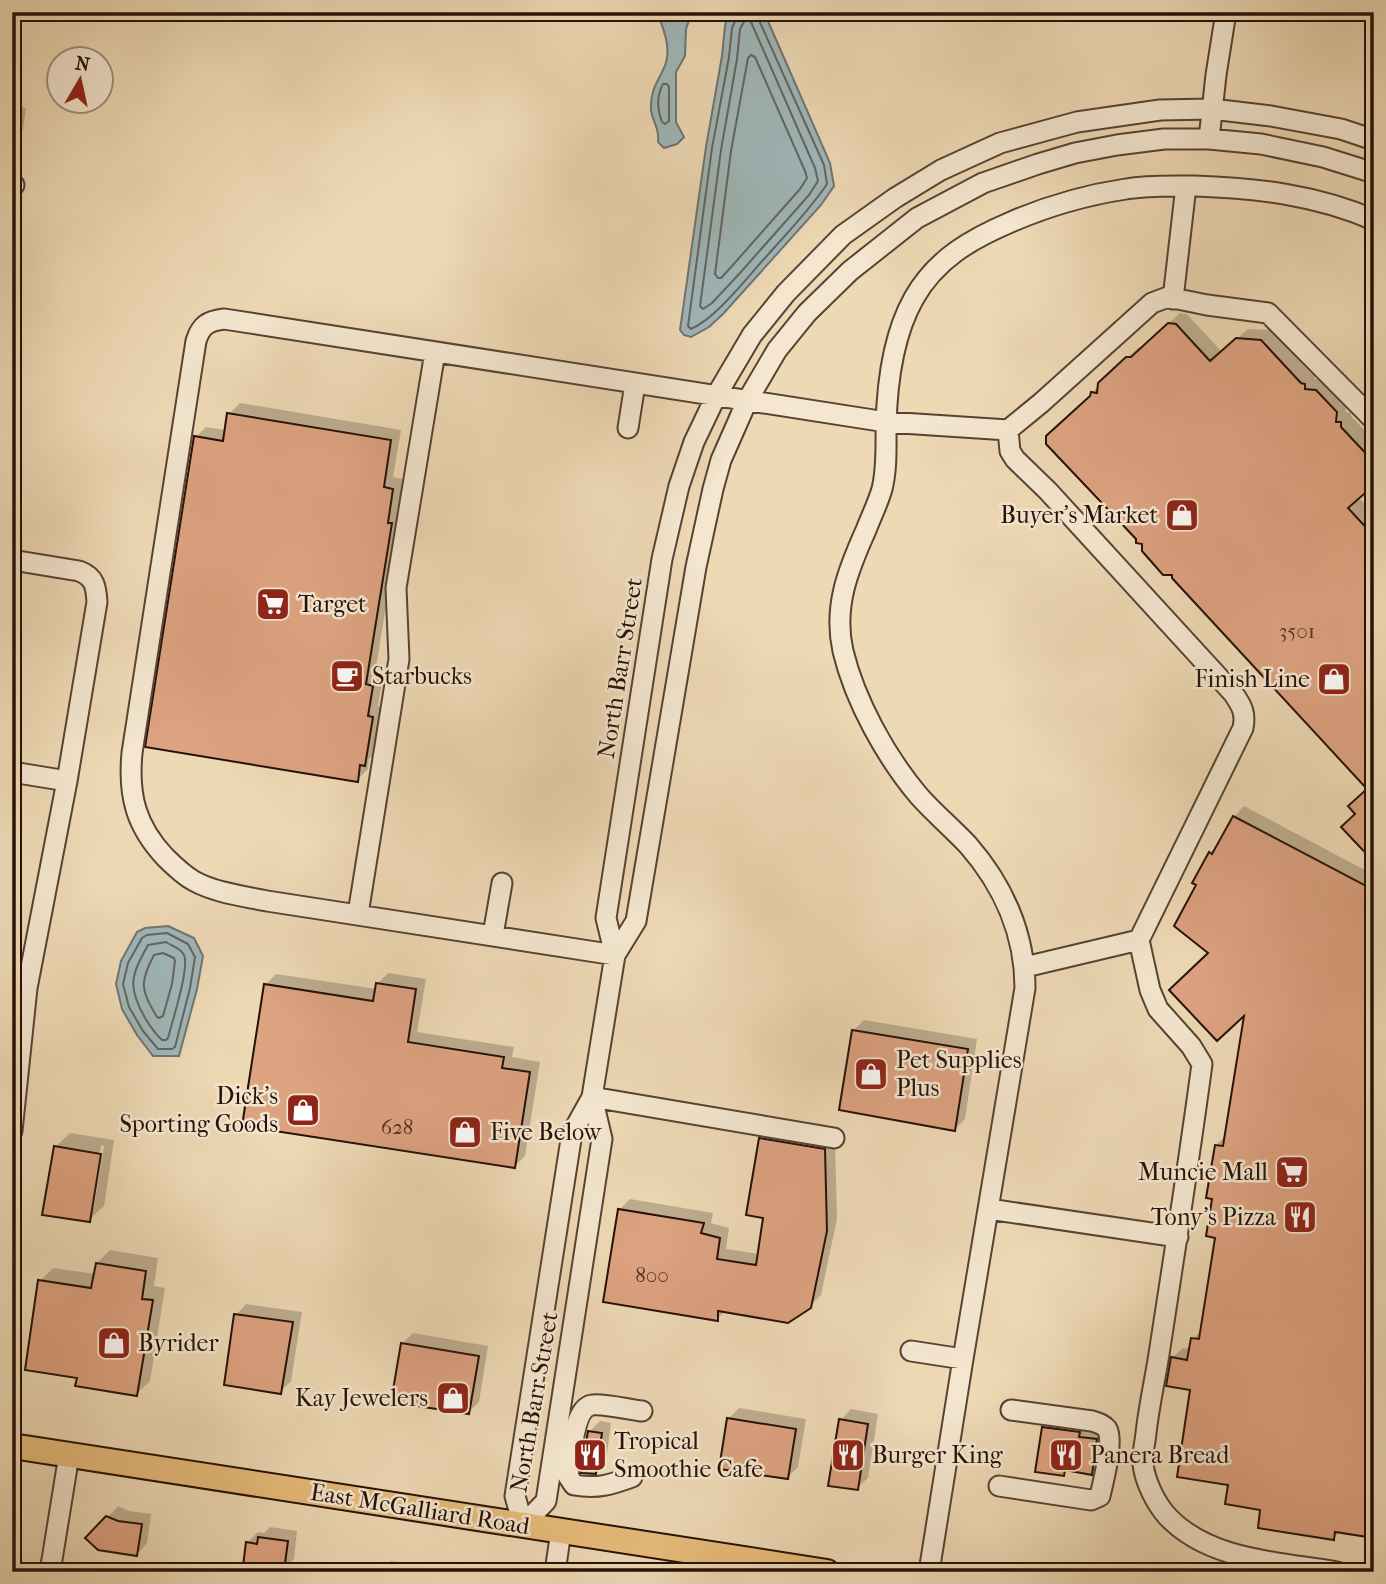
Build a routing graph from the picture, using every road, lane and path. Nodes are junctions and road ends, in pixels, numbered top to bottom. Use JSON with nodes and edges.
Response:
{"nodes":[{"id":1,"x":1226,"y":12,"type":"edge"},
{"id":2,"x":1212,"y":109,"type":"junction"},
{"id":3,"x":1209,"y":139,"type":"junction"},
{"id":4,"x":1374,"y":140,"type":"edge"},
{"id":5,"x":1374,"y":173,"type":"edge"},
{"id":6,"x":1186,"y":186,"type":"junction"},
{"id":7,"x":1374,"y":220,"type":"edge"},
{"id":8,"x":1173,"y":299,"type":"junction"},
{"id":9,"x":435,"y":352,"type":"junction"},
{"id":10,"x":635,"y":384,"type":"junction"},
{"id":11,"x":716,"y":396,"type":"junction"},
{"id":12,"x":747,"y":401,"type":"junction"},
{"id":13,"x":1374,"y":420,"type":"edge"},
{"id":14,"x":886,"y":422,"type":"junction"},
{"id":15,"x":628,"y":428,"type":"dead end"},
{"id":16,"x":1007,"y":430,"type":"junction"},
{"id":17,"x":12,"y":560,"type":"edge"},
{"id":18,"x":12,"y":772,"type":"edge"},
{"id":19,"x":67,"y":780,"type":"junction"},
{"id":20,"x":502,"y":883,"type":"dead end"},
{"id":21,"x":358,"y":914,"type":"junction"},
{"id":22,"x":493,"y":935,"type":"junction"},
{"id":23,"x":1139,"y":940,"type":"junction"},
{"id":24,"x":615,"y":955,"type":"junction"},
{"id":25,"x":1025,"y":967,"type":"junction"},
{"id":26,"x":20,"y":987,"type":"edge"},
{"id":27,"x":592,"y":1097,"type":"junction"},
{"id":28,"x":12,"y":1131,"type":"edge"},
{"id":29,"x":834,"y":1138,"type":"dead end"},
{"id":30,"x":989,"y":1209,"type":"junction"},
{"id":31,"x":1178,"y":1237,"type":"junction"},
{"id":32,"x":911,"y":1350,"type":"dead end"},
{"id":33,"x":963,"y":1359,"type":"junction"},
{"id":34,"x":1011,"y":1410,"type":"dead end"},
{"id":35,"x":642,"y":1411,"type":"dead end"},
{"id":36,"x":12,"y":1446,"type":"edge"},
{"id":37,"x":69,"y":1455,"type":"junction"},
{"id":38,"x":632,"y":1478,"type":"dead end"},
{"id":39,"x":999,"y":1486,"type":"dead end"},
{"id":40,"x":523,"y":1525,"type":"junction"},
{"id":41,"x":561,"y":1531,"type":"junction"},
{"id":42,"x":50,"y":1572,"type":"edge"},
{"id":43,"x":555,"y":1572,"type":"edge"},
{"id":44,"x":827,"y":1572,"type":"edge"},
{"id":45,"x":929,"y":1572,"type":"edge"},
{"id":46,"x":1337,"y":1572,"type":"edge"}],
"edges":[{"from":1,"to":2,"type":"street"},
{"from":2,"to":3,"type":"street"},
{"from":2,"to":4,"type":"street","name":"North Barr Street"},
{"from":2,"to":11,"type":"street","name":"North Barr Street"},
{"from":3,"to":5,"type":"street","name":"North Barr Street"},
{"from":3,"to":12,"type":"street","name":"North Barr Street"},
{"from":6,"to":7,"type":"street"},
{"from":6,"to":8,"type":"street"},
{"from":6,"to":14,"type":"street"},
{"from":8,"to":13,"type":"street"},
{"from":8,"to":16,"type":"street"},
{"from":9,"to":10,"type":"street"},
{"from":9,"to":21,"type":"street"},
{"from":9,"to":21,"type":"street"},
{"from":10,"to":11,"type":"street"},
{"from":10,"to":15,"type":"street"},
{"from":11,"to":12,"type":"street"},
{"from":11,"to":24,"type":"street","name":"North Barr Street"},
{"from":12,"to":14,"type":"street"},
{"from":12,"to":24,"type":"street","name":"North Barr Street"},
{"from":14,"to":16,"type":"street"},
{"from":14,"to":25,"type":"street"},
{"from":16,"to":23,"type":"street"},
{"from":17,"to":19,"type":"street"},
{"from":18,"to":19,"type":"street"},
{"from":19,"to":26,"type":"street"},
{"from":20,"to":22,"type":"street"},
{"from":21,"to":22,"type":"street"},
{"from":22,"to":24,"type":"street"},
{"from":23,"to":25,"type":"street"},
{"from":23,"to":31,"type":"street"},
{"from":24,"to":27,"type":"street","name":"North Barr Street"},
{"from":25,"to":30,"type":"street"},
{"from":26,"to":28,"type":"street"},
{"from":27,"to":29,"type":"street"},
{"from":27,"to":40,"type":"street","name":"North Barr Street"},
{"from":27,"to":40,"type":"street","name":"North Barr Street"},
{"from":30,"to":31,"type":"street"},
{"from":30,"to":33,"type":"street"},
{"from":31,"to":46,"type":"street"},
{"from":32,"to":33,"type":"street"},
{"from":33,"to":45,"type":"street"},
{"from":34,"to":39,"type":"street"},
{"from":35,"to":38,"type":"street"},
{"from":36,"to":37,"type":"main road","name":"East McGalliard Road"},
{"from":37,"to":40,"type":"main road","name":"East McGalliard Road"},
{"from":37,"to":42,"type":"street"},
{"from":40,"to":41,"type":"main road","name":"East McGalliard Road"},
{"from":41,"to":43,"type":"street"},
{"from":41,"to":44,"type":"main road","name":"East McGalliard Road"}]}
